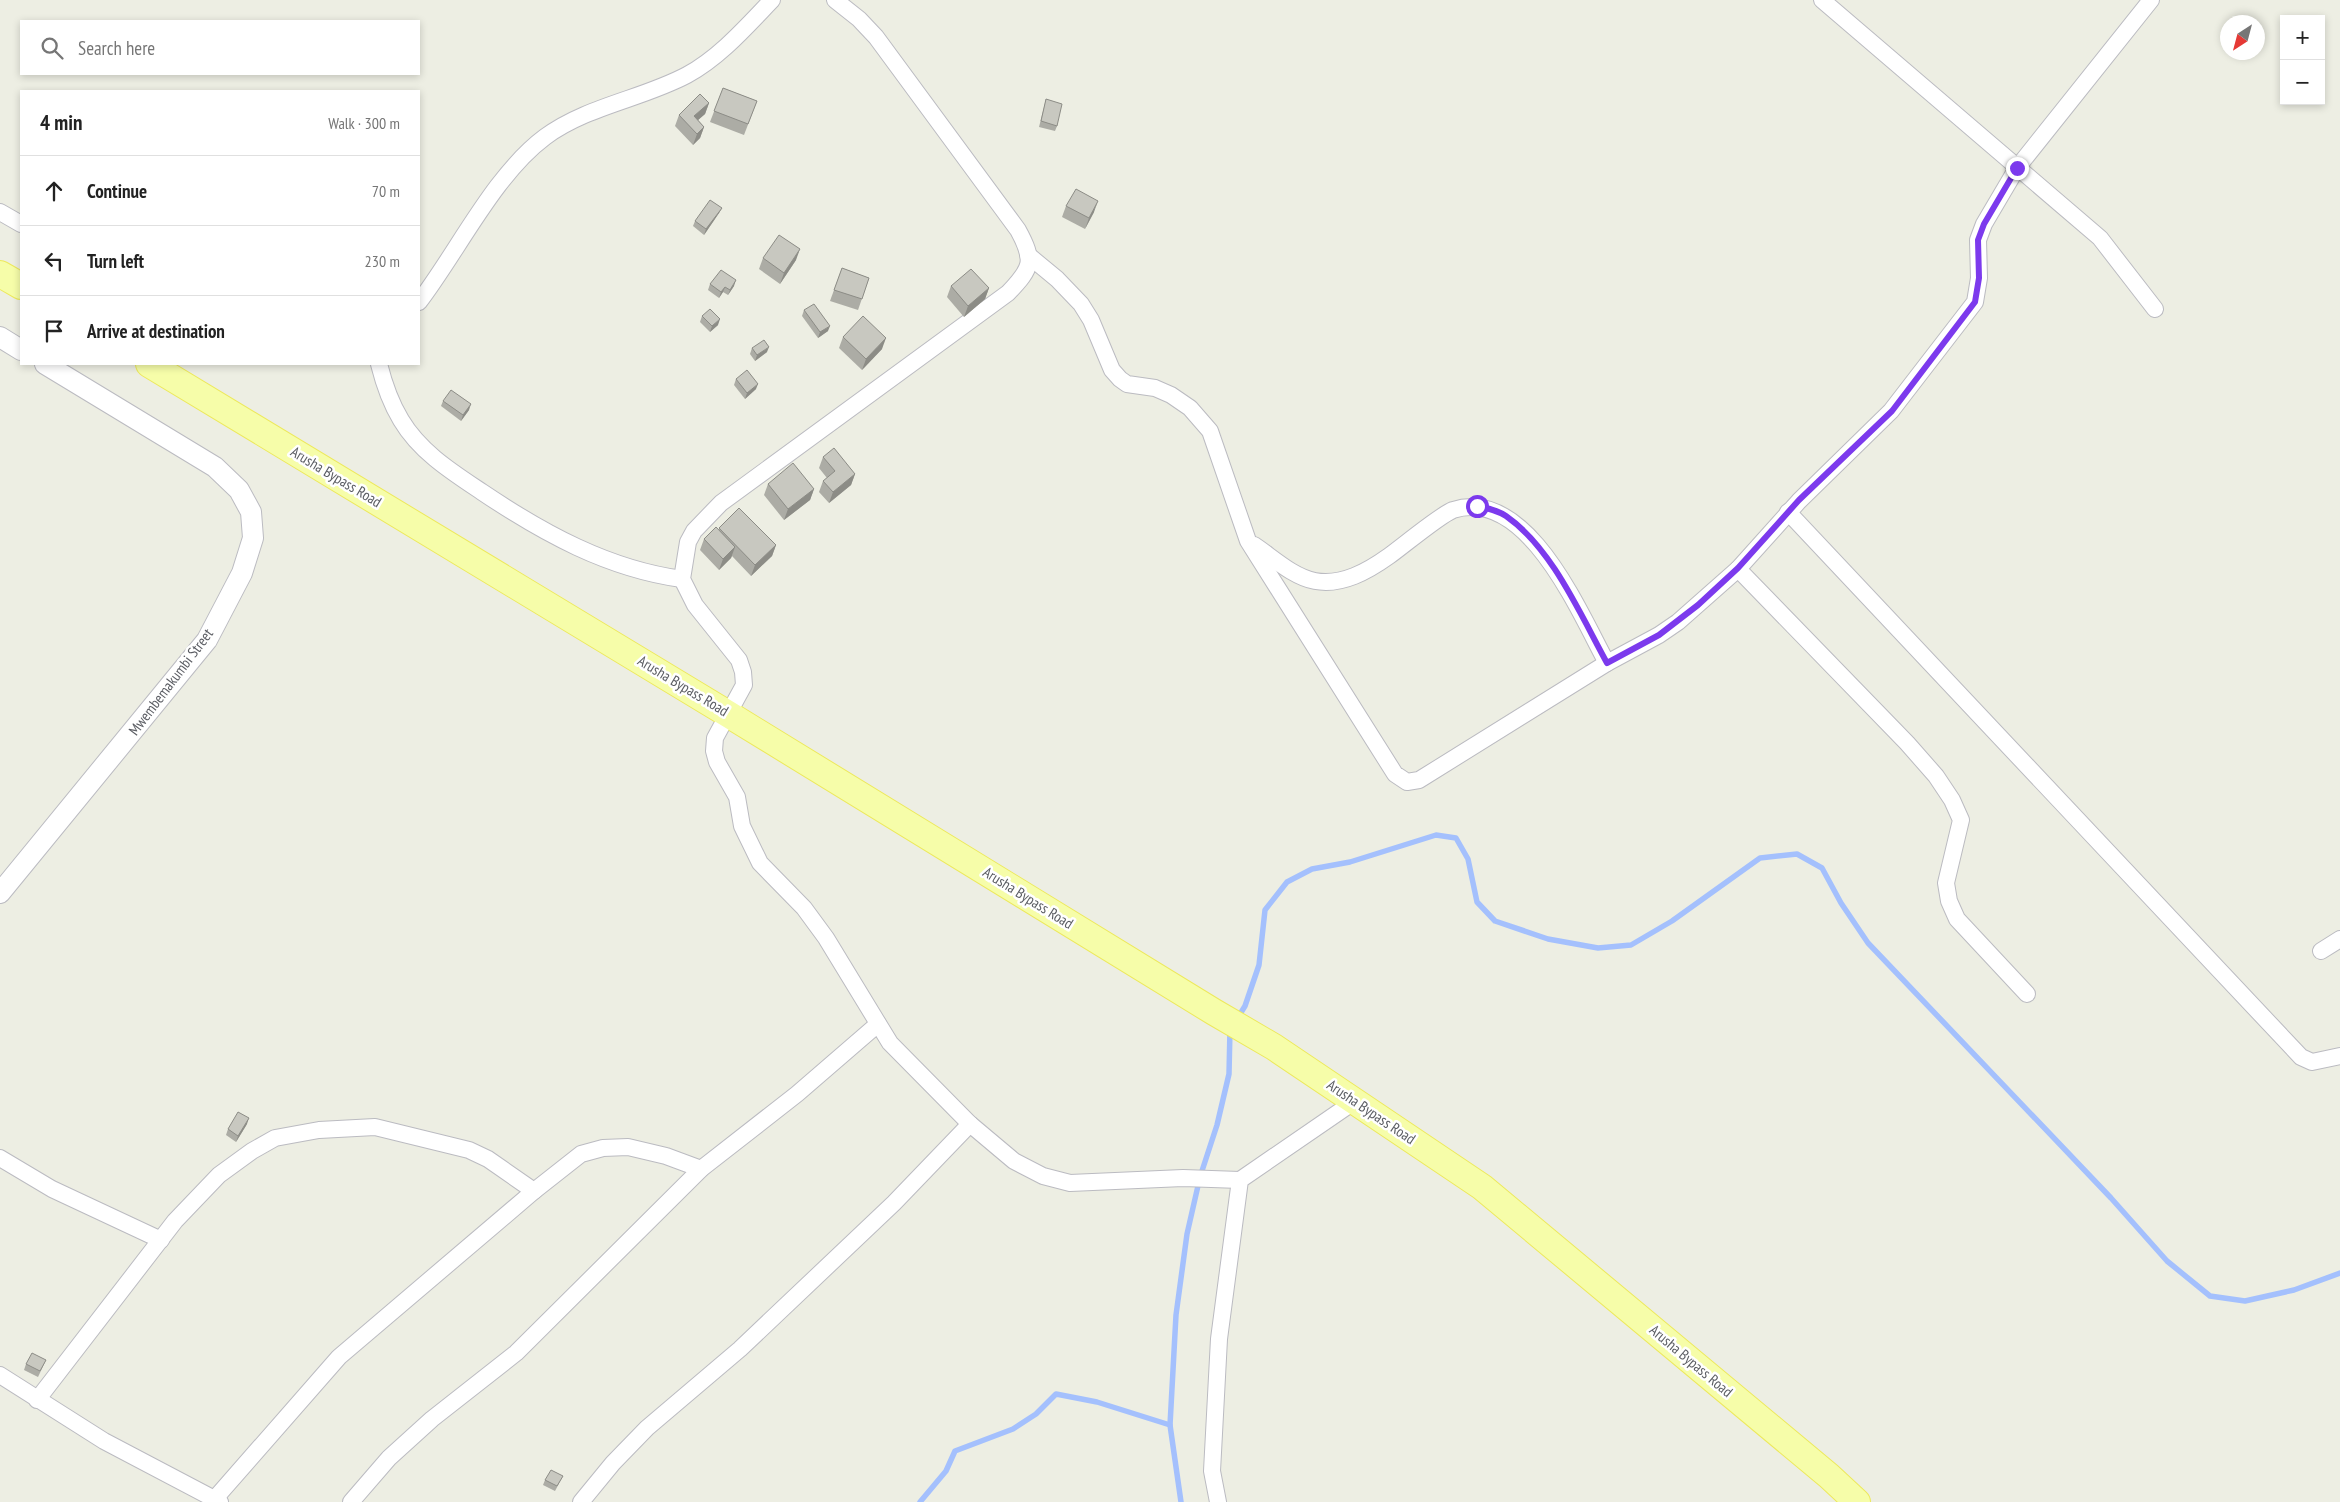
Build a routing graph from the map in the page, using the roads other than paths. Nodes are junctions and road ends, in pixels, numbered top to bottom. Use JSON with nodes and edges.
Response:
{"nodes":[{"id":1,"x":772,"y":0,"type":"edge"},
{"id":2,"x":835,"y":0,"type":"edge"},
{"id":3,"x":1822,"y":0,"type":"edge"},
{"id":4,"x":2151,"y":0,"type":"edge"},
{"id":5,"x":2017,"y":168,"type":"junction"},
{"id":6,"x":0,"y":212,"type":"edge"},
{"id":7,"x":20,"y":223,"type":"edge"},
{"id":8,"x":1028,"y":255,"type":"junction"},
{"id":9,"x":0,"y":274,"type":"edge"},
{"id":10,"x":20,"y":285,"type":"edge"},
{"id":11,"x":420,"y":301,"type":"edge"},
{"id":12,"x":2155,"y":309,"type":"dead end"},
{"id":13,"x":0,"y":337,"type":"edge"},
{"id":14,"x":20,"y":349,"type":"edge"},
{"id":15,"x":47,"y":365,"type":"edge"},
{"id":16,"x":151,"y":365,"type":"edge"},
{"id":17,"x":379,"y":365,"type":"edge"},
{"id":18,"x":1788,"y":512,"type":"junction"},
{"id":19,"x":1248,"y":541,"type":"junction"},
{"id":20,"x":1738,"y":568,"type":"junction"},
{"id":21,"x":682,"y":579,"type":"junction"},
{"id":22,"x":1607,"y":663,"type":"junction"},
{"id":23,"x":728,"y":714,"type":"junction"},
{"id":24,"x":0,"y":893,"type":"edge"},
{"id":25,"x":2340,"y":940,"type":"edge"},
{"id":26,"x":2321,"y":951,"type":"dead end"},
{"id":27,"x":2026,"y":994,"type":"dead end"},
{"id":28,"x":878,"y":1024,"type":"junction"},
{"id":29,"x":2340,"y":1056,"type":"edge"},
{"id":30,"x":1355,"y":1101,"type":"junction"},
{"id":31,"x":970,"y":1124,"type":"junction"},
{"id":32,"x":0,"y":1158,"type":"edge"},
{"id":33,"x":701,"y":1169,"type":"junction"},
{"id":34,"x":1240,"y":1180,"type":"junction"},
{"id":35,"x":534,"y":1191,"type":"junction"},
{"id":36,"x":160,"y":1240,"type":"junction"},
{"id":37,"x":0,"y":1375,"type":"edge"},
{"id":38,"x":37,"y":1400,"type":"junction"},
{"id":39,"x":215,"y":1501,"type":"edge"},
{"id":40,"x":351,"y":1502,"type":"edge"},
{"id":41,"x":581,"y":1502,"type":"edge"},
{"id":42,"x":1218,"y":1502,"type":"edge"},
{"id":43,"x":1857,"y":1502,"type":"edge"}],
"edges":[{"from":1,"to":11,"type":"street"},
{"from":2,"to":8,"type":"street"},
{"from":3,"to":5,"type":"street"},
{"from":4,"to":5,"type":"street"},
{"from":5,"to":12,"type":"street"},
{"from":5,"to":18,"type":"street"},
{"from":6,"to":7,"type":"street"},
{"from":8,"to":19,"type":"street"},
{"from":8,"to":21,"type":"street"},
{"from":9,"to":10,"type":"main road"},
{"from":13,"to":14,"type":"street"},
{"from":15,"to":24,"type":"street","name":"Mwembemakumbi Street"},
{"from":16,"to":23,"type":"main road","name":"Arusha Bypass Road"},
{"from":17,"to":21,"type":"street"},
{"from":18,"to":20,"type":"street"},
{"from":18,"to":29,"type":"street"},
{"from":19,"to":22,"type":"street"},
{"from":19,"to":22,"type":"street"},
{"from":20,"to":22,"type":"street"},
{"from":20,"to":27,"type":"street"},
{"from":21,"to":23,"type":"street"},
{"from":23,"to":28,"type":"street"},
{"from":23,"to":30,"type":"main road","name":"Arusha Bypass Road"},
{"from":25,"to":26,"type":"street"},
{"from":28,"to":31,"type":"street"},
{"from":28,"to":33,"type":"street"},
{"from":30,"to":34,"type":"street"},
{"from":30,"to":43,"type":"main road","name":"Arusha Bypass Road"},
{"from":31,"to":34,"type":"street"},
{"from":31,"to":41,"type":"street"},
{"from":32,"to":36,"type":"street"},
{"from":33,"to":35,"type":"street"},
{"from":33,"to":40,"type":"street"},
{"from":34,"to":42,"type":"street"},
{"from":35,"to":36,"type":"street"},
{"from":35,"to":39,"type":"street"},
{"from":36,"to":38,"type":"street"},
{"from":37,"to":38,"type":"street"},
{"from":38,"to":39,"type":"street"}]}
